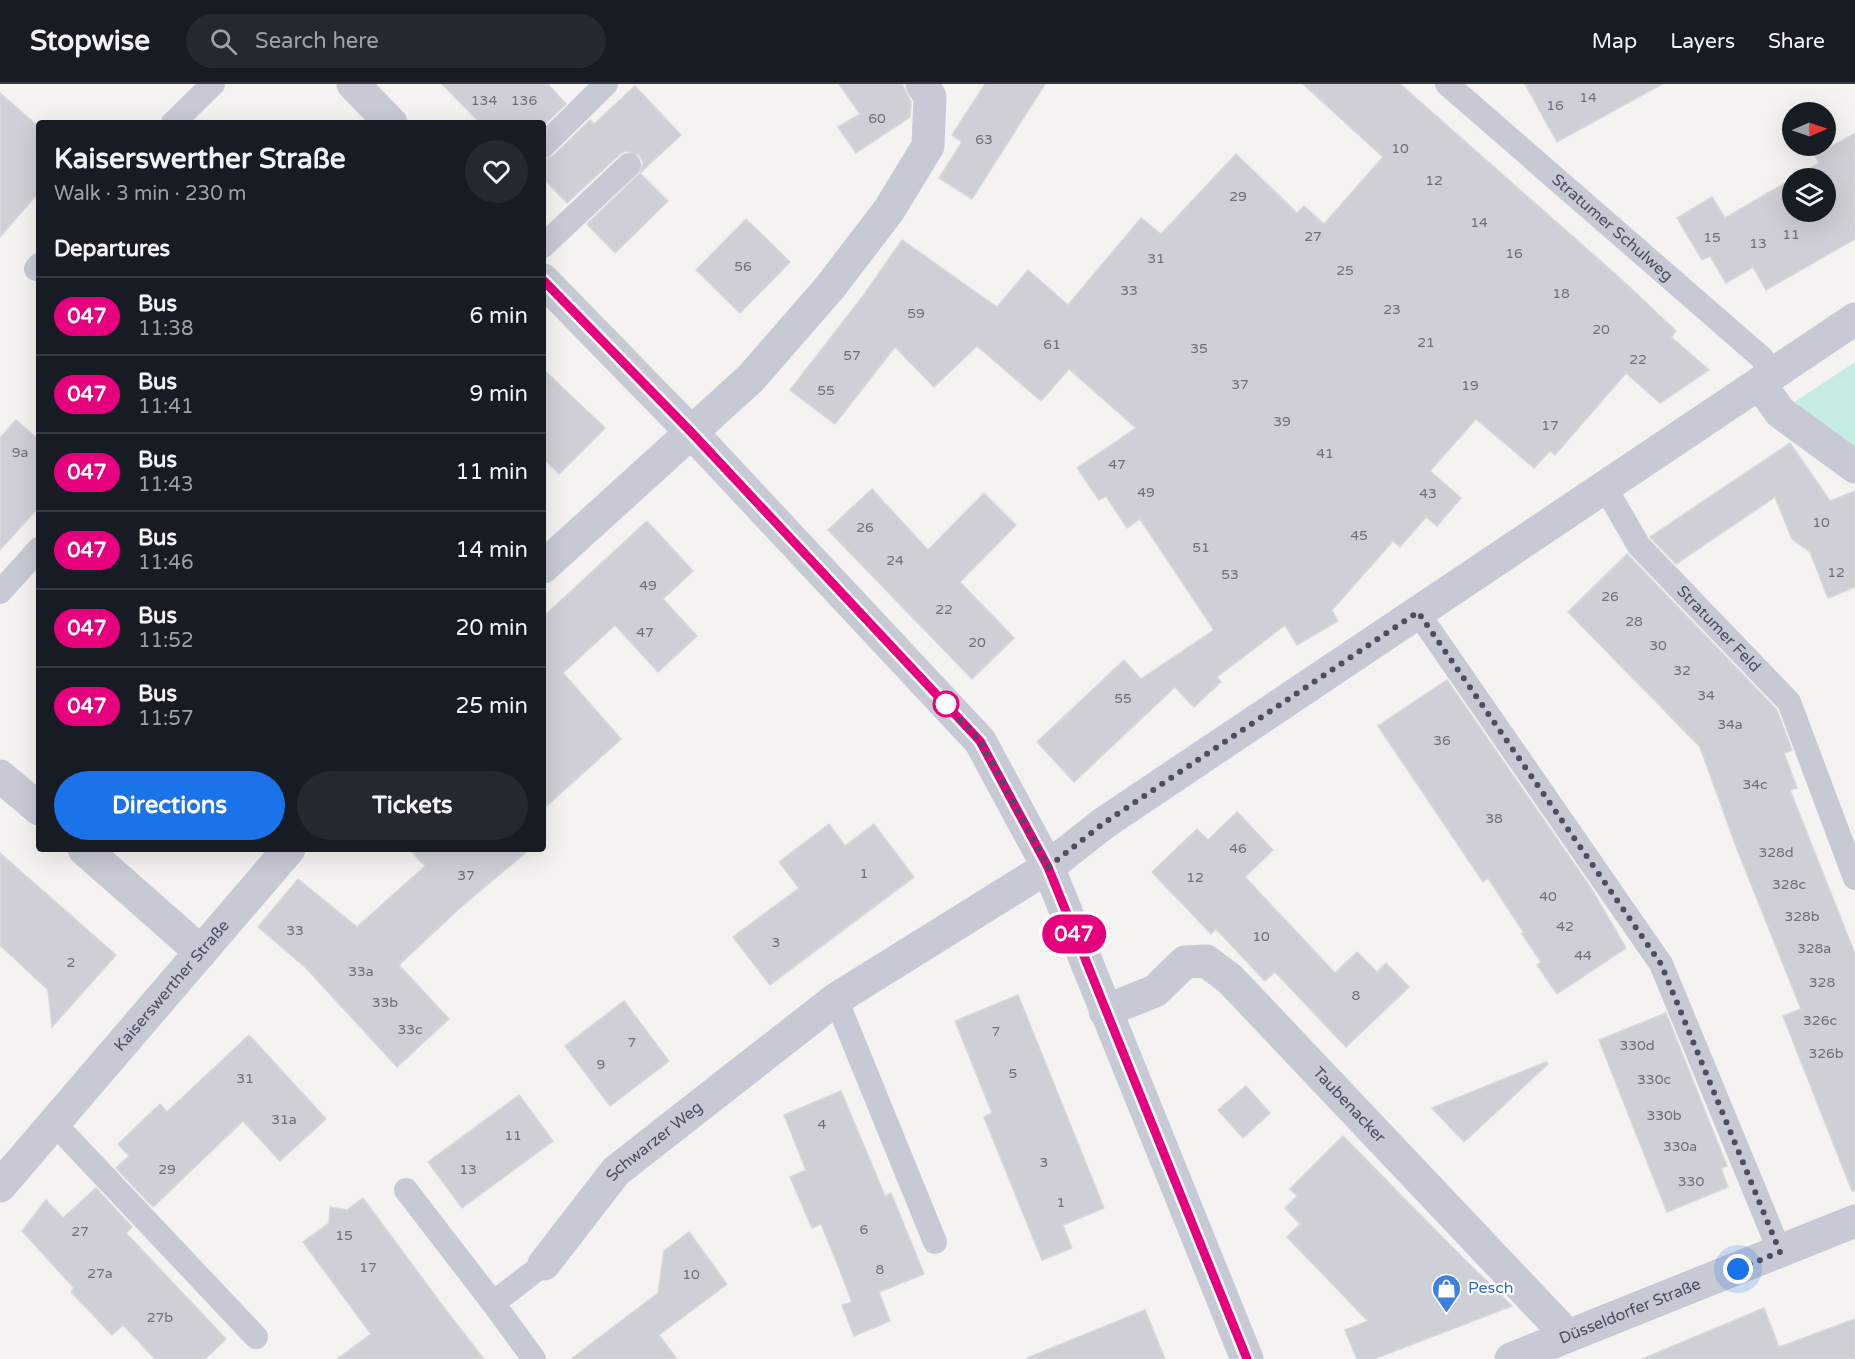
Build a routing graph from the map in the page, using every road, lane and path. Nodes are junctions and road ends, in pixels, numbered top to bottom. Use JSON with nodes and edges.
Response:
{"nodes":[{"id":1,"x":213,"y":84,"type":"edge"},
{"id":2,"x":353,"y":84,"type":"edge"},
{"id":3,"x":606,"y":84,"type":"edge"},
{"id":4,"x":1447,"y":84,"type":"edge"},
{"id":5,"x":932,"y":88,"type":"edge"},
{"id":6,"x":176,"y":120,"type":"edge"},
{"id":7,"x":388,"y":120,"type":"edge"},
{"id":8,"x":546,"y":143,"type":"edge"},
{"id":9,"x":629,"y":165,"type":"dead end"},
{"id":10,"x":546,"y":243,"type":"edge"},
{"id":11,"x":546,"y":283,"type":"edge"},
{"id":12,"x":1855,"y":320,"type":"edge"},
{"id":13,"x":1767,"y":379,"type":"junction"},
{"id":14,"x":692,"y":433,"type":"junction"},
{"id":15,"x":1855,"y":467,"type":"edge"},
{"id":16,"x":1605,"y":487,"type":"junction"},
{"id":17,"x":36,"y":552,"type":"edge"},
{"id":18,"x":546,"y":564,"type":"edge"},
{"id":19,"x":0,"y":592,"type":"edge"},
{"id":20,"x":1418,"y":612,"type":"junction"},
{"id":21,"x":0,"y":776,"type":"edge"},
{"id":22,"x":36,"y":806,"type":"edge"},
{"id":23,"x":87,"y":852,"type":"edge"},
{"id":24,"x":286,"y":852,"type":"edge"},
{"id":25,"x":1048,"y":867,"type":"junction"},
{"id":26,"x":1855,"y":878,"type":"edge"},
{"id":27,"x":201,"y":952,"type":"junction"},
{"id":28,"x":836,"y":999,"type":"junction"},
{"id":29,"x":1105,"y":1011,"type":"junction"},
{"id":30,"x":54,"y":1123,"type":"junction"},
{"id":31,"x":0,"y":1186,"type":"edge"},
{"id":32,"x":406,"y":1190,"type":"dead end"},
{"id":33,"x":1855,"y":1221,"type":"edge"},
{"id":34,"x":935,"y":1242,"type":"dead end"},
{"id":35,"x":1780,"y":1252,"type":"junction"},
{"id":36,"x":544,"y":1264,"type":"joint"},
{"id":37,"x":492,"y":1303,"type":"junction"},
{"id":38,"x":1568,"y":1336,"type":"junction"},
{"id":39,"x":256,"y":1337,"type":"dead end"},
{"id":40,"x":534,"y":1359,"type":"edge"},
{"id":41,"x":1247,"y":1359,"type":"edge"},
{"id":42,"x":1511,"y":1359,"type":"edge"}],
"edges":[{"from":1,"to":6,"type":"lane"},
{"from":2,"to":7,"type":"street"},
{"from":3,"to":8,"type":"lane"},
{"from":4,"to":13,"type":"lane","name":"Stratumer Schulweg"},
{"from":5,"to":14,"type":"street"},
{"from":9,"to":10,"type":"lane"},
{"from":11,"to":14,"type":"street"},
{"from":12,"to":13,"type":"street"},
{"from":13,"to":15,"type":"street"},
{"from":13,"to":16,"type":"street"},
{"from":14,"to":18,"type":"street"},
{"from":14,"to":25,"type":"street"},
{"from":16,"to":20,"type":"street"},
{"from":16,"to":26,"type":"lane","name":"Stratumer Feld"},
{"from":17,"to":19,"type":"lane"},
{"from":20,"to":25,"type":"street"},
{"from":20,"to":35,"type":"lane"},
{"from":21,"to":22,"type":"street"},
{"from":23,"to":27,"type":"street"},
{"from":24,"to":27,"type":"street","name":"Kaiserswerther Straße"},
{"from":25,"to":28,"type":"street","name":"Schwarzer Weg"},
{"from":25,"to":29,"type":"street"},
{"from":27,"to":30,"type":"street","name":"Kaiserswerther Straße"},
{"from":28,"to":34,"type":"lane"},
{"from":28,"to":36,"type":"street","name":"Schwarzer Weg"},
{"from":29,"to":38,"type":"street","name":"Taubenacker"},
{"from":29,"to":41,"type":"street"},
{"from":30,"to":31,"type":"street","name":"Kaiserswerther Straße"},
{"from":30,"to":39,"type":"lane"},
{"from":32,"to":37,"type":"lane"},
{"from":33,"to":35,"type":"street","name":"Düsseldorfer Straße"},
{"from":35,"to":38,"type":"street","name":"Düsseldorfer Straße"},
{"from":36,"to":37,"type":"lane","name":"Schwarzer Weg"},
{"from":37,"to":40,"type":"lane"},
{"from":38,"to":42,"type":"street","name":"Düsseldorfer Straße"}]}
